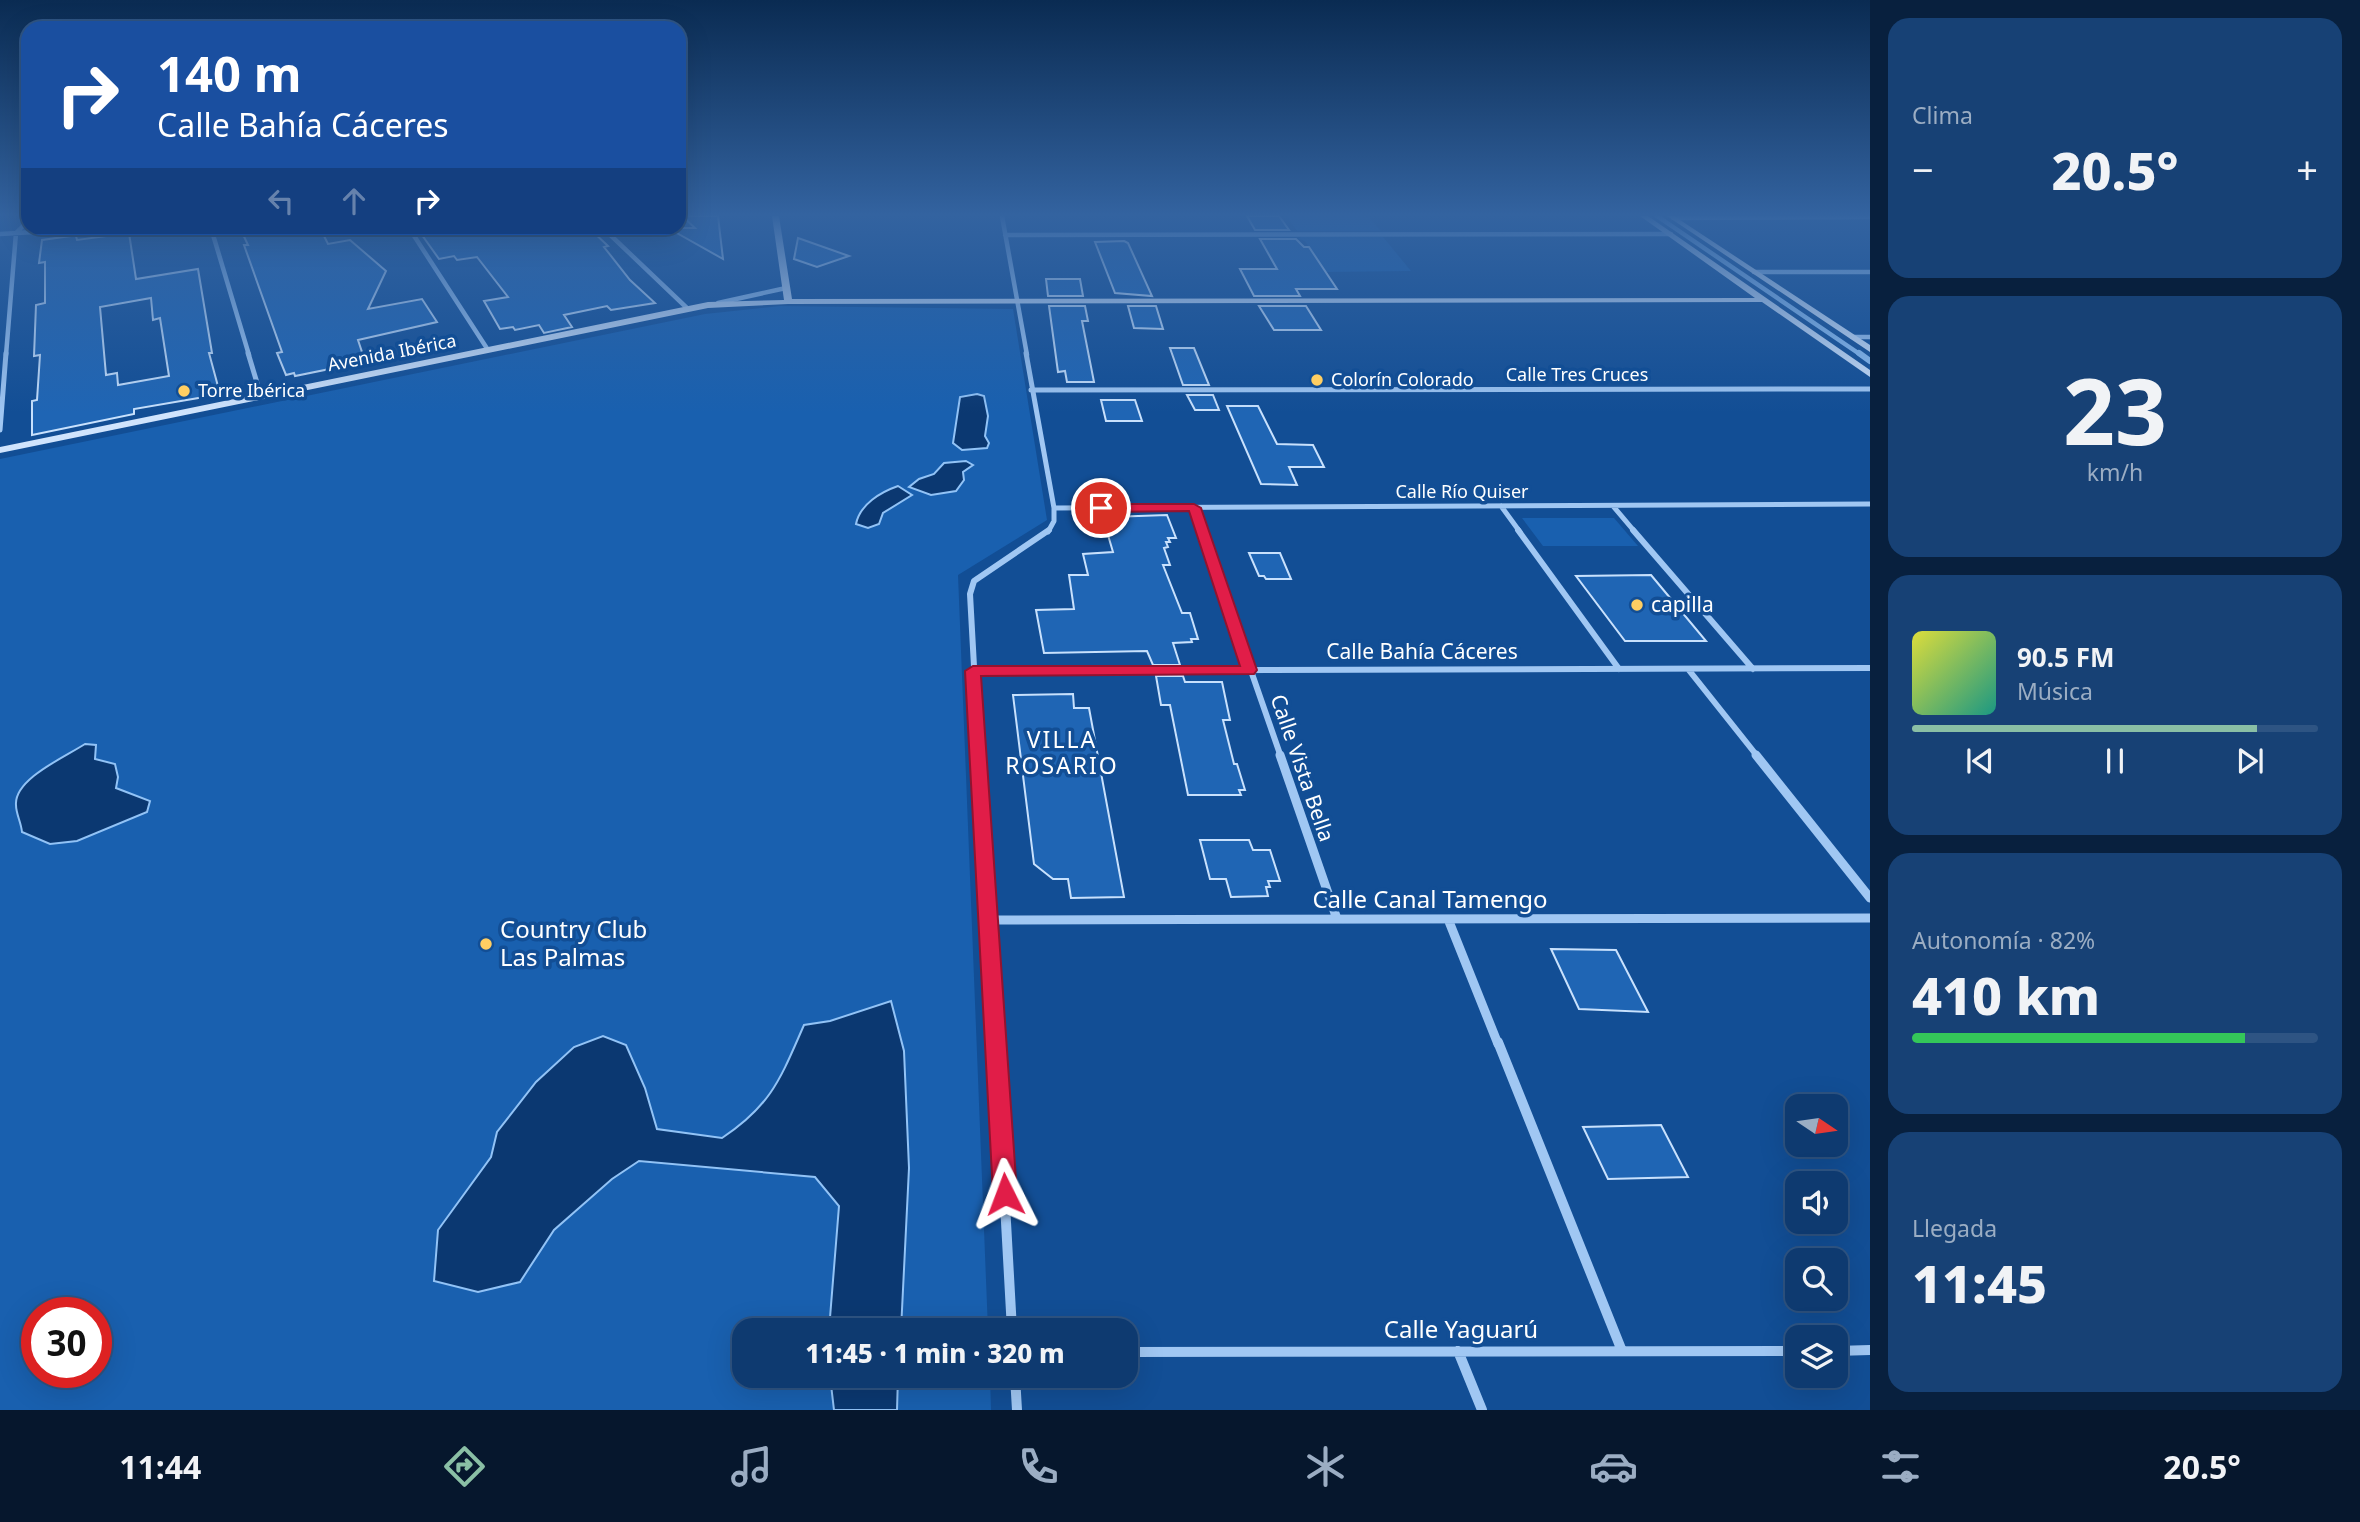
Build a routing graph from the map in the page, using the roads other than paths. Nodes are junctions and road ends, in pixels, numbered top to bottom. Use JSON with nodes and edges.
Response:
{"nodes":[{"id":1,"x":12,"y":282,"type":"edge"},
{"id":2,"x":227,"y":282,"type":"edge"},
{"id":3,"x":444,"y":282,"type":"edge"},
{"id":4,"x":659,"y":282,"type":"edge"},
{"id":5,"x":785,"y":282,"type":"edge"},
{"id":6,"x":1014,"y":282,"type":"edge"},
{"id":7,"x":1740,"y":282,"type":"edge"},
{"id":8,"x":1768,"y":282,"type":"edge"},
{"id":9,"x":786,"y":288,"type":"junction"},
{"id":10,"x":1766,"y":300,"type":"junction"},
{"id":11,"x":1795,"y":300,"type":"junction"},
{"id":12,"x":788,"y":302,"type":"junction"},
{"id":13,"x":1018,"y":303,"type":"junction"},
{"id":14,"x":708,"y":305,"type":"junction"},
{"id":15,"x":688,"y":309,"type":"junction"},
{"id":16,"x":1852,"y":337,"type":"junction"},
{"id":17,"x":1870,"y":337,"type":"edge"},
{"id":18,"x":1870,"y":349,"type":"edge"},
{"id":19,"x":488,"y":350,"type":"junction"},
{"id":20,"x":1870,"y":374,"type":"edge"},
{"id":21,"x":1870,"y":389,"type":"edge"},
{"id":22,"x":1031,"y":390,"type":"junction"},
{"id":23,"x":261,"y":396,"type":"junction"},
{"id":24,"x":0,"y":430,"type":"edge"},
{"id":25,"x":0,"y":450,"type":"edge"},
{"id":26,"x":1870,"y":505,"type":"edge"},
{"id":27,"x":1502,"y":506,"type":"junction"},
{"id":28,"x":1613,"y":506,"type":"junction"},
{"id":29,"x":1054,"y":508,"type":"junction"},
{"id":30,"x":1194,"y":508,"type":"junction"},
{"id":31,"x":1753,"y":668,"type":"junction"},
{"id":32,"x":1870,"y":668,"type":"edge"},
{"id":33,"x":1619,"y":669,"type":"junction"},
{"id":34,"x":1688,"y":669,"type":"junction"},
{"id":35,"x":1249,"y":670,"type":"junction"},
{"id":36,"x":973,"y":671,"type":"junction"},
{"id":37,"x":1870,"y":898,"type":"edge"},
{"id":38,"x":1870,"y":918,"type":"edge"},
{"id":39,"x":1337,"y":919,"type":"junction"},
{"id":40,"x":1448,"y":919,"type":"junction"},
{"id":41,"x":989,"y":920,"type":"junction"},
{"id":42,"x":1011,"y":1318,"type":"edge"},
{"id":43,"x":1848,"y":1350,"type":"edge"},
{"id":44,"x":1870,"y":1350,"type":"edge"},
{"id":45,"x":1458,"y":1351,"type":"junction"},
{"id":46,"x":1622,"y":1351,"type":"junction"},
{"id":47,"x":1785,"y":1351,"type":"edge"},
{"id":48,"x":1138,"y":1352,"type":"edge"},
{"id":49,"x":1016,"y":1388,"type":"edge"},
{"id":50,"x":1017,"y":1410,"type":"edge"},
{"id":51,"x":1482,"y":1410,"type":"edge"}],
"edges":[{"from":1,"to":24,"type":"street"},
{"from":2,"to":23,"type":"street"},
{"from":3,"to":19,"type":"street"},
{"from":4,"to":15,"type":"street"},
{"from":5,"to":9,"type":"street"},
{"from":6,"to":13,"type":"street"},
{"from":7,"to":10,"type":"street"},
{"from":8,"to":11,"type":"street"},
{"from":9,"to":12,"type":"street"},
{"from":9,"to":14,"type":"street","name":"Avenida Ibérica"},
{"from":10,"to":11,"type":"street","name":"Avenida Ibérica"},
{"from":10,"to":13,"type":"street","name":"Avenida Ibérica"},
{"from":10,"to":20,"type":"street"},
{"from":11,"to":16,"type":"street"},
{"from":12,"to":13,"type":"street","name":"Avenida Ibérica"},
{"from":12,"to":14,"type":"street","name":"Avenida Ibérica"},
{"from":13,"to":22,"type":"street"},
{"from":14,"to":15,"type":"street","name":"Avenida Ibérica"},
{"from":15,"to":19,"type":"street","name":"Avenida Ibérica"},
{"from":16,"to":17,"type":"street"},
{"from":16,"to":18,"type":"street"},
{"from":19,"to":23,"type":"street","name":"Avenida Ibérica"},
{"from":21,"to":22,"type":"street","name":"Calle Tres Cruces"},
{"from":22,"to":29,"type":"street"},
{"from":23,"to":25,"type":"street","name":"Avenida Ibérica"},
{"from":26,"to":28,"type":"street","name":"Calle Río Quiser"},
{"from":27,"to":28,"type":"street","name":"Calle Río Quiser"},
{"from":27,"to":30,"type":"street","name":"Calle Río Quiser"},
{"from":27,"to":33,"type":"street"},
{"from":28,"to":31,"type":"street"},
{"from":29,"to":30,"type":"street","name":"Calle Río Quiser"},
{"from":29,"to":36,"type":"street"},
{"from":30,"to":35,"type":"street","name":"Calle Vista Bella"},
{"from":31,"to":32,"type":"street","name":"Calle Bahía Cáceres"},
{"from":31,"to":34,"type":"street","name":"Calle Bahía Cáceres"},
{"from":33,"to":34,"type":"street","name":"Calle Bahía Cáceres"},
{"from":33,"to":35,"type":"street","name":"Calle Bahía Cáceres"},
{"from":34,"to":37,"type":"street"},
{"from":35,"to":36,"type":"street","name":"Calle Bahía Cáceres"},
{"from":35,"to":39,"type":"street","name":"Calle Vista Bella"},
{"from":36,"to":41,"type":"street"},
{"from":38,"to":40,"type":"street","name":"Calle Canal Tamengo"},
{"from":39,"to":40,"type":"street","name":"Calle Canal Tamengo"},
{"from":39,"to":41,"type":"street","name":"Calle Canal Tamengo"},
{"from":40,"to":46,"type":"street"},
{"from":41,"to":42,"type":"street"},
{"from":43,"to":44,"type":"street"},
{"from":45,"to":46,"type":"street","name":"Calle Yaguarú"},
{"from":45,"to":48,"type":"street","name":"Calle Yaguarú"},
{"from":45,"to":51,"type":"street"},
{"from":46,"to":47,"type":"street","name":"Calle Yaguarú"},
{"from":49,"to":50,"type":"street"}]}
